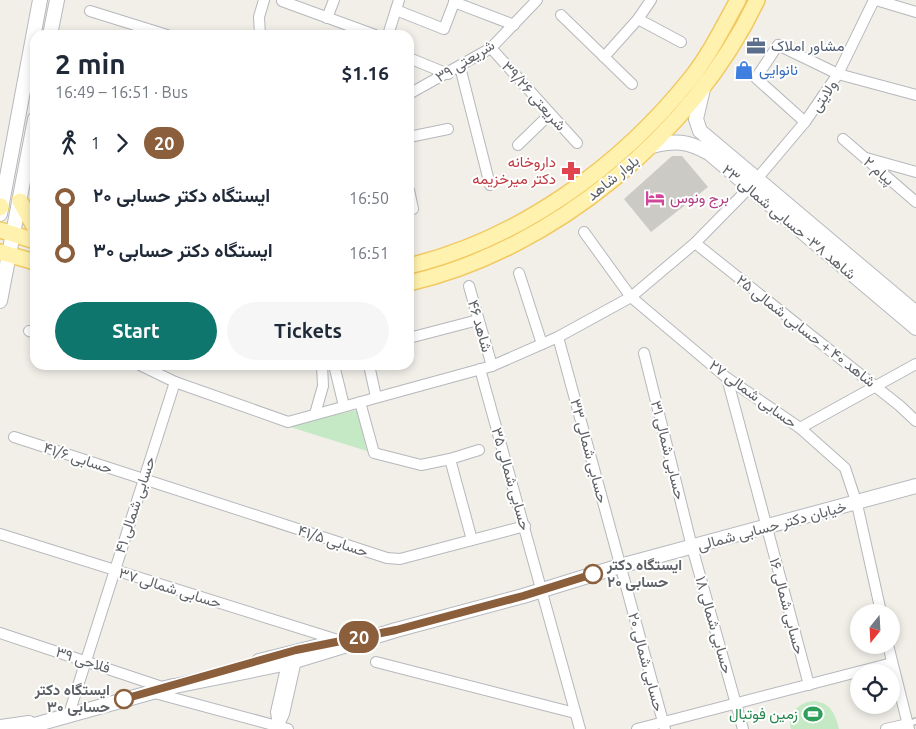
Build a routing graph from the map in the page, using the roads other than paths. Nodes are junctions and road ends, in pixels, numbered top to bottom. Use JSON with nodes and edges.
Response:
{"nodes":[{"id":1,"x":40,"y":0,"type":"edge"},
{"id":2,"x":57,"y":0,"type":"edge"},
{"id":3,"x":264,"y":0,"type":"edge"},
{"id":4,"x":334,"y":0,"type":"edge"},
{"id":5,"x":537,"y":0,"type":"edge"},
{"id":6,"x":650,"y":0,"type":"edge"},
{"id":7,"x":738,"y":0,"type":"edge"},
{"id":8,"x":757,"y":0,"type":"edge"},
{"id":9,"x":875,"y":0,"type":"edge"},
{"id":10,"x":455,"y":1,"type":"edge"},
{"id":11,"x":282,"y":2,"type":"dead end"},
{"id":12,"x":398,"y":5,"type":"edge"},
{"id":13,"x":90,"y":11,"type":"dead end"},
{"id":14,"x":916,"y":12,"type":"edge"},
{"id":15,"x":561,"y":15,"type":"dead end"},
{"id":16,"x":327,"y":18,"type":"junction"},
{"id":17,"x":638,"y":19,"type":"junction"},
{"id":18,"x":514,"y":25,"type":"junction"},
{"id":19,"x":34,"y":30,"type":"edge"},
{"id":20,"x":51,"y":30,"type":"edge"},
{"id":21,"x":150,"y":30,"type":"edge"},
{"id":22,"x":260,"y":30,"type":"edge"},
{"id":23,"x":361,"y":30,"type":"edge"},
{"id":24,"x":390,"y":30,"type":"edge"},
{"id":25,"x":681,"y":42,"type":"dead end"},
{"id":26,"x":491,"y":48,"type":"junction"},
{"id":27,"x":30,"y":52,"type":"edge"},
{"id":28,"x":604,"y":57,"type":"junction"},
{"id":29,"x":414,"y":60,"type":"edge"},
{"id":30,"x":460,"y":67,"type":"junction"},
{"id":31,"x":448,"y":74,"type":"junction"},
{"id":32,"x":838,"y":74,"type":"junction"},
{"id":33,"x":632,"y":84,"type":"dead end"},
{"id":34,"x":703,"y":87,"type":"junction"},
{"id":35,"x":414,"y":91,"type":"edge"},
{"id":36,"x":916,"y":95,"type":"edge"},
{"id":37,"x":550,"y":114,"type":"junction"},
{"id":38,"x":806,"y":122,"type":"junction"},
{"id":39,"x":448,"y":129,"type":"dead end"},
{"id":40,"x":700,"y":131,"type":"junction"},
{"id":41,"x":414,"y":136,"type":"edge"},
{"id":42,"x":843,"y":139,"type":"dead end"},
{"id":43,"x":684,"y":142,"type":"junction"},
{"id":44,"x":577,"y":143,"type":"dead end"},
{"id":45,"x":518,"y":145,"type":"dead end"},
{"id":46,"x":30,"y":146,"type":"edge"},
{"id":47,"x":652,"y":146,"type":"junction"},
{"id":48,"x":864,"y":158,"type":"junction"},
{"id":49,"x":916,"y":172,"type":"edge"},
{"id":50,"x":752,"y":184,"type":"junction"},
{"id":51,"x":490,"y":185,"type":"dead end"},
{"id":52,"x":20,"y":201,"type":"junction"},
{"id":53,"x":916,"y":202,"type":"edge"},
{"id":54,"x":0,"y":209,"type":"edge"},
{"id":55,"x":30,"y":219,"type":"edge"},
{"id":56,"x":6,"y":232,"type":"edge"},
{"id":57,"x":584,"y":232,"type":"dead end"},
{"id":58,"x":30,"y":240,"type":"edge"},
{"id":59,"x":694,"y":243,"type":"junction"},
{"id":60,"x":4,"y":254,"type":"edge"},
{"id":61,"x":30,"y":261,"type":"edge"},
{"id":62,"x":414,"y":264,"type":"edge"},
{"id":63,"x":520,"y":274,"type":"dead end"},
{"id":64,"x":414,"y":280,"type":"edge"},
{"id":65,"x":469,"y":286,"type":"dead end"},
{"id":66,"x":631,"y":297,"type":"junction"},
{"id":67,"x":0,"y":301,"type":"edge"},
{"id":68,"x":916,"y":313,"type":"edge"},
{"id":69,"x":478,"y":320,"type":"junction"},
{"id":70,"x":916,"y":328,"type":"edge"},
{"id":71,"x":414,"y":337,"type":"edge"},
{"id":72,"x":558,"y":337,"type":"junction"},
{"id":73,"x":542,"y":344,"type":"junction"},
{"id":74,"x":644,"y":353,"type":"dead end"},
{"id":75,"x":916,"y":364,"type":"edge"},
{"id":76,"x":492,"y":366,"type":"junction"},
{"id":77,"x":480,"y":369,"type":"junction"},
{"id":78,"x":150,"y":370,"type":"edge"},
{"id":79,"x":322,"y":370,"type":"edge"},
{"id":80,"x":335,"y":370,"type":"edge"},
{"id":81,"x":369,"y":370,"type":"edge"},
{"id":82,"x":727,"y":378,"type":"junction"},
{"id":83,"x":175,"y":382,"type":"junction"},
{"id":84,"x":876,"y":387,"type":"junction"},
{"id":85,"x":376,"y":398,"type":"junction"},
{"id":86,"x":360,"y":402,"type":"junction"},
{"id":87,"x":344,"y":406,"type":"junction"},
{"id":88,"x":315,"y":414,"type":"junction"},
{"id":89,"x":916,"y":422,"type":"edge"},
{"id":90,"x":800,"y":428,"type":"junction"},
{"id":91,"x":14,"y":437,"type":"dead end"},
{"id":92,"x":478,"y":450,"type":"dead end"},
{"id":93,"x":450,"y":459,"type":"junction"},
{"id":94,"x":143,"y":479,"type":"junction"},
{"id":95,"x":916,"y":486,"type":"edge"},
{"id":96,"x":857,"y":504,"type":"junction"},
{"id":97,"x":525,"y":526,"type":"junction"},
{"id":98,"x":766,"y":528,"type":"junction"},
{"id":99,"x":0,"y":534,"type":"edge"},
{"id":100,"x":472,"y":540,"type":"junction"},
{"id":101,"x":692,"y":547,"type":"junction"},
{"id":102,"x":620,"y":566,"type":"junction"},
{"id":103,"x":113,"y":571,"type":"junction"},
{"id":104,"x":543,"y":589,"type":"junction"},
{"id":105,"x":879,"y":604,"type":"edge"},
{"id":106,"x":396,"y":630,"type":"junction"},
{"id":107,"x":0,"y":633,"type":"edge"},
{"id":108,"x":342,"y":641,"type":"junction"},
{"id":109,"x":890,"y":654,"type":"edge"},
{"id":110,"x":292,"y":657,"type":"junction"},
{"id":111,"x":85,"y":661,"type":"junction"},
{"id":112,"x":376,"y":662,"type":"dead end"},
{"id":113,"x":892,"y":663,"type":"junction"},
{"id":114,"x":809,"y":684,"type":"junction"},
{"id":115,"x":165,"y":688,"type":"junction"},
{"id":116,"x":150,"y":692,"type":"junction"},
{"id":117,"x":736,"y":704,"type":"junction"},
{"id":118,"x":575,"y":713,"type":"junction"},
{"id":119,"x":70,"y":714,"type":"junction"},
{"id":120,"x":49,"y":720,"type":"junction"},
{"id":121,"x":911,"y":725,"type":"edge"},
{"id":122,"x":664,"y":726,"type":"edge"},
{"id":123,"x":0,"y":727,"type":"edge"},
{"id":124,"x":277,"y":728,"type":"edge"},
{"id":125,"x":20,"y":729,"type":"edge"},
{"id":126,"x":288,"y":729,"type":"edge"},
{"id":127,"x":580,"y":729,"type":"edge"},
{"id":128,"x":637,"y":729,"type":"edge"},
{"id":129,"x":743,"y":729,"type":"edge"},
{"id":130,"x":886,"y":729,"type":"edge"}],
"edges":[{"from":1,"to":19,"type":"street"},
{"from":2,"to":20,"type":"street"},
{"from":3,"to":22,"type":"street"},
{"from":4,"to":16,"type":"street"},
{"from":5,"to":18,"type":"street","name":"شریعتی ۳۹"},
{"from":6,"to":17,"type":"street"},
{"from":7,"to":62,"type":"main road","name":"بلوار شاهد"},
{"from":8,"to":34,"type":"main road","name":"بلوار شاهد"},
{"from":9,"to":14,"type":"street"},
{"from":9,"to":32,"type":"street","name":"ولایتی"},
{"from":10,"to":12,"type":"street"},
{"from":10,"to":18,"type":"street"},
{"from":11,"to":16,"type":"street"},
{"from":12,"to":24,"type":"street"},
{"from":13,"to":21,"type":"street"},
{"from":15,"to":28,"type":"street"},
{"from":16,"to":23,"type":"street"},
{"from":17,"to":25,"type":"street"},
{"from":17,"to":28,"type":"street"},
{"from":18,"to":26,"type":"street","name":"شریعتی ۳۹"},
{"from":26,"to":30,"type":"street","name":"شریعتی ۳۹"},
{"from":26,"to":37,"type":"street","name":"شریعتی ۳۹/۲۶"},
{"from":27,"to":54,"type":"street"},
{"from":28,"to":33,"type":"street"},
{"from":29,"to":31,"type":"street"},
{"from":30,"to":31,"type":"street","name":"شریعتی ۳۹"},
{"from":30,"to":51,"type":"street"},
{"from":31,"to":35,"type":"street","name":"شریعتی ۳۹"},
{"from":32,"to":36,"type":"street"},
{"from":32,"to":38,"type":"street","name":"ولایتی"},
{"from":32,"to":38,"type":"street"},
{"from":34,"to":40,"type":"street"},
{"from":34,"to":47,"type":"main road","name":"بلوار شاهد"},
{"from":37,"to":44,"type":"street","name":"شریعتی ۳۹/۲۶"},
{"from":37,"to":45,"type":"street"},
{"from":38,"to":50,"type":"street","name":"ولایتی"},
{"from":39,"to":41,"type":"street"},
{"from":40,"to":43,"type":"street"},
{"from":40,"to":50,"type":"street","name":"شاهد ۳۸- حسابی شمالی ۲۳"},
{"from":42,"to":48,"type":"street","name":"پیام ۲"},
{"from":43,"to":47,"type":"street"},
{"from":43,"to":50,"type":"street","name":"شاهد ۳۸- حسابی شمالی ۲۳"},
{"from":46,"to":52,"type":"street"},
{"from":47,"to":64,"type":"main road","name":"بلوار شاهد"},
{"from":48,"to":49,"type":"street"},
{"from":48,"to":53,"type":"street","name":"پیام ۲"},
{"from":50,"to":59,"type":"street","name":"ولایتی"},
{"from":50,"to":68,"type":"street","name":"شاهد ۳۸- حسابی شمالی ۲۳"},
{"from":50,"to":70,"type":"street","name":"شاهد ۳۸- حسابی شمالی ۲۳"},
{"from":52,"to":55,"type":"main road"},
{"from":52,"to":56,"type":"street"},
{"from":56,"to":58,"type":"main road"},
{"from":56,"to":60,"type":"street"},
{"from":57,"to":66,"type":"street","name":"حسابی شمالی ۲۷"},
{"from":59,"to":66,"type":"street","name":"ولایتی"},
{"from":59,"to":84,"type":"street","name":"شاهد ۴۰ + حسابی شمالی ۲۵"},
{"from":60,"to":61,"type":"main road"},
{"from":60,"to":67,"type":"street"},
{"from":63,"to":73,"type":"street"},
{"from":65,"to":69,"type":"street","name":"شاهد ۴۶"},
{"from":66,"to":72,"type":"street","name":"ولایتی"},
{"from":66,"to":82,"type":"street","name":"حسابی شمالی ۲۷"},
{"from":69,"to":71,"type":"street"},
{"from":69,"to":76,"type":"street","name":"شاهد ۴۶"},
{"from":72,"to":73,"type":"street","name":"ولایتی"},
{"from":72,"to":102,"type":"street","name":"حسابی شمالی ۳۳"},
{"from":73,"to":76,"type":"street","name":"ولایتی"},
{"from":74,"to":101,"type":"street","name":"حسابی شمالی ۳۱"},
{"from":75,"to":84,"type":"street"},
{"from":76,"to":77,"type":"street","name":"ولایتی"},
{"from":77,"to":85,"type":"street","name":"ولایتی"},
{"from":77,"to":97,"type":"street","name":"حسابی شمالی ۳۵"},
{"from":78,"to":83,"type":"street"},
{"from":79,"to":88,"type":"street"},
{"from":80,"to":87,"type":"street"},
{"from":81,"to":85,"type":"street"},
{"from":82,"to":90,"type":"street","name":"حسابی شمالی ۲۷"},
{"from":82,"to":98,"type":"street","name":"حسابی شمالی ۱۶"},
{"from":83,"to":88,"type":"street","name":"ولایتی"},
{"from":83,"to":94,"type":"street","name":"حسابی شمالی ۴۱"},
{"from":84,"to":89,"type":"street","name":"شاهد ۴۰ + حسابی شمالی ۲۵"},
{"from":84,"to":90,"type":"street"},
{"from":85,"to":86,"type":"street","name":"ولایتی"},
{"from":86,"to":87,"type":"street","name":"ولایتی"},
{"from":86,"to":93,"type":"street"},
{"from":87,"to":88,"type":"street","name":"ولایتی"},
{"from":90,"to":96,"type":"street","name":"حسابی شمالی ۲۷"},
{"from":91,"to":94,"type":"street","name":"حسابی ۴۱/۶"},
{"from":92,"to":93,"type":"street"},
{"from":93,"to":100,"type":"street"},
{"from":94,"to":100,"type":"street","name":"حسابی ۴۱/۵"},
{"from":94,"to":103,"type":"street","name":"حسابی شمالی ۴۱"},
{"from":95,"to":96,"type":"street","name":"خیابان دکتر حسابی شمالی"},
{"from":96,"to":98,"type":"street","name":"خیابان دکتر حسابی شمالی"},
{"from":96,"to":105,"type":"street","name":"حسابی شمالی ۲۷"},
{"from":97,"to":100,"type":"street","name":"حسابی ۴۱/۵"},
{"from":97,"to":104,"type":"street","name":"حسابی شمالی ۳۵"},
{"from":98,"to":101,"type":"street","name":"خیابان دکتر حسابی شمالی"},
{"from":98,"to":114,"type":"street","name":"حسابی شمالی ۱۶"},
{"from":99,"to":103,"type":"street","name":"حسابی شمالی ۳۷"},
{"from":101,"to":102,"type":"street","name":"خیابان دکتر حسابی شمالی"},
{"from":101,"to":117,"type":"street","name":"حسابی شمالی ۱۸"},
{"from":102,"to":104,"type":"street","name":"خیابان دکتر حسابی شمالی"},
{"from":102,"to":122,"type":"street","name":"حسابی شمالی ۲۰"},
{"from":103,"to":108,"type":"street","name":"حسابی شمالی ۳۷"},
{"from":103,"to":111,"type":"street","name":"حسابی شمالی ۴۱"},
{"from":104,"to":106,"type":"street","name":"خیابان دکتر حسابی شمالی"},
{"from":104,"to":118,"type":"street","name":"حسابی شمالی ۳۵"},
{"from":106,"to":108,"type":"street","name":"خیابان دکتر حسابی شمالی"},
{"from":106,"to":110,"type":"street","name":"خیابان دکتر حسابی شمالی"},
{"from":107,"to":111,"type":"street","name":"فلاحی ۳۹"},
{"from":108,"to":110,"type":"street","name":"خیابان دکتر حسابی شمالی"},
{"from":109,"to":113,"type":"street"},
{"from":110,"to":115,"type":"street","name":"خیابان دکتر حسابی شمالی"},
{"from":110,"to":124,"type":"street"},
{"from":111,"to":115,"type":"street","name":"فلاحی ۳۹"},
{"from":111,"to":119,"type":"street","name":"حسابی شمالی ۴۱"},
{"from":112,"to":118,"type":"street"},
{"from":113,"to":114,"type":"street"},
{"from":113,"to":121,"type":"street"},
{"from":114,"to":117,"type":"street"},
{"from":115,"to":116,"type":"street","name":"خیابان دکتر حسابی شمالی"},
{"from":116,"to":119,"type":"street","name":"خیابان دکتر حسابی شمالی"},
{"from":116,"to":124,"type":"street"},
{"from":117,"to":122,"type":"street"},
{"from":117,"to":129,"type":"street","name":"حسابی شمالی ۱۸"},
{"from":118,"to":127,"type":"street","name":"حسابی شمالی ۳۵"},
{"from":119,"to":120,"type":"street","name":"خیابان دکتر حسابی شمالی"},
{"from":120,"to":123,"type":"street"},
{"from":120,"to":125,"type":"street"},
{"from":121,"to":130,"type":"street"},
{"from":122,"to":128,"type":"street"},
{"from":124,"to":126,"type":"street"}]}
